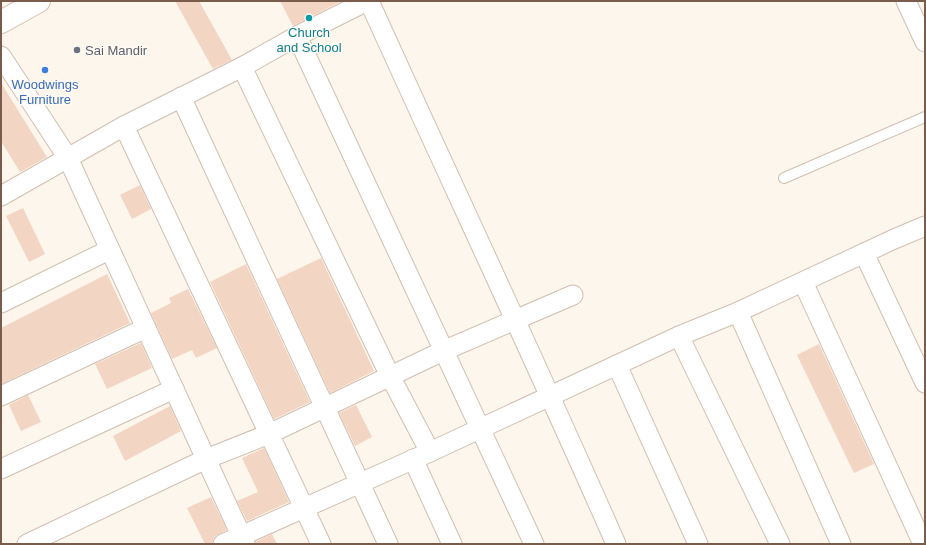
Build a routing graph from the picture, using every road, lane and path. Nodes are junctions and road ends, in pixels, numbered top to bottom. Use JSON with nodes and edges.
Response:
{"nodes":[{"id":1,"x":39,"y":1,"type":"edge"},
{"id":2,"x":368,"y":1,"type":"edge"},
{"id":3,"x":906,"y":1,"type":"edge"},
{"id":4,"x":1,"y":22,"type":"edge"},
{"id":5,"x":298,"y":36,"type":"junction"},
{"id":6,"x":925,"y":42,"type":"edge"},
{"id":7,"x":1,"y":56,"type":"edge"},
{"id":8,"x":242,"y":68,"type":"junction"},
{"id":9,"x":181,"y":97,"type":"junction"},
{"id":10,"x":925,"y":117,"type":"edge"},
{"id":11,"x":124,"y":126,"type":"junction"},
{"id":12,"x":68,"y":158,"type":"junction"},
{"id":13,"x":784,"y":178,"type":"dead end"},
{"id":14,"x":1,"y":196,"type":"edge"},
{"id":15,"x":924,"y":229,"type":"edge"},
{"id":16,"x":109,"y":250,"type":"junction"},
{"id":17,"x":864,"y":253,"type":"junction"},
{"id":18,"x":803,"y":282,"type":"junction"},
{"id":19,"x":573,"y":295,"type":"dead end"},
{"id":20,"x":1,"y":303,"type":"edge"},
{"id":21,"x":738,"y":312,"type":"junction"},
{"id":22,"x":514,"y":320,"type":"junction"},
{"id":23,"x":146,"y":328,"type":"junction"},
{"id":24,"x":679,"y":336,"type":"junction"},
{"id":25,"x":444,"y":351,"type":"junction"},
{"id":26,"x":617,"y":364,"type":"junction"},
{"id":27,"x":390,"y":376,"type":"junction"},
{"id":28,"x":925,"y":384,"type":"edge"},
{"id":29,"x":174,"y":389,"type":"junction"},
{"id":30,"x":550,"y":395,"type":"junction"},
{"id":31,"x":1,"y":396,"type":"edge"},
{"id":32,"x":325,"y":406,"type":"junction"},
{"id":33,"x":480,"y":428,"type":"junction"},
{"id":34,"x":269,"y":434,"type":"junction"},
{"id":35,"x":422,"y":455,"type":"junction"},
{"id":36,"x":206,"y":459,"type":"junction"},
{"id":37,"x":1,"y":469,"type":"edge"},
{"id":38,"x":360,"y":484,"type":"junction"},
{"id":39,"x":305,"y":508,"type":"junction"},
{"id":40,"x":243,"y":540,"type":"edge"},
{"id":41,"x":27,"y":544,"type":"edge"},
{"id":42,"x":223,"y":544,"type":"edge"},
{"id":43,"x":321,"y":544,"type":"edge"},
{"id":44,"x":388,"y":544,"type":"edge"},
{"id":45,"x":452,"y":544,"type":"edge"},
{"id":46,"x":534,"y":544,"type":"edge"},
{"id":47,"x":616,"y":544,"type":"edge"},
{"id":48,"x":698,"y":544,"type":"edge"},
{"id":49,"x":780,"y":544,"type":"edge"},
{"id":50,"x":841,"y":544,"type":"edge"},
{"id":51,"x":923,"y":544,"type":"edge"}],
"edges":[{"from":1,"to":4,"type":"street"},
{"from":2,"to":5,"type":"street"},
{"from":2,"to":22,"type":"street"},
{"from":3,"to":6,"type":"street"},
{"from":5,"to":8,"type":"street"},
{"from":5,"to":25,"type":"street"},
{"from":7,"to":12,"type":"street"},
{"from":8,"to":9,"type":"street"},
{"from":8,"to":27,"type":"street"},
{"from":9,"to":11,"type":"street"},
{"from":9,"to":32,"type":"street"},
{"from":10,"to":13,"type":"lane"},
{"from":11,"to":12,"type":"street"},
{"from":11,"to":34,"type":"street"},
{"from":12,"to":14,"type":"street"},
{"from":12,"to":16,"type":"street"},
{"from":15,"to":17,"type":"street"},
{"from":16,"to":20,"type":"street"},
{"from":16,"to":23,"type":"street"},
{"from":17,"to":18,"type":"street"},
{"from":17,"to":28,"type":"street"},
{"from":18,"to":21,"type":"street"},
{"from":18,"to":51,"type":"street"},
{"from":19,"to":22,"type":"street"},
{"from":21,"to":24,"type":"street"},
{"from":21,"to":50,"type":"street"},
{"from":22,"to":25,"type":"street"},
{"from":22,"to":30,"type":"street"},
{"from":23,"to":29,"type":"street"},
{"from":23,"to":31,"type":"street"},
{"from":24,"to":26,"type":"street"},
{"from":24,"to":49,"type":"street"},
{"from":25,"to":27,"type":"street"},
{"from":25,"to":33,"type":"street"},
{"from":26,"to":30,"type":"street"},
{"from":26,"to":48,"type":"street"},
{"from":27,"to":32,"type":"street"},
{"from":27,"to":35,"type":"street"},
{"from":29,"to":36,"type":"street"},
{"from":29,"to":37,"type":"street"},
{"from":30,"to":33,"type":"street"},
{"from":30,"to":47,"type":"street"},
{"from":32,"to":34,"type":"street"},
{"from":32,"to":38,"type":"street"},
{"from":33,"to":35,"type":"street"},
{"from":33,"to":46,"type":"street"},
{"from":34,"to":36,"type":"street"},
{"from":34,"to":39,"type":"street"},
{"from":35,"to":38,"type":"street"},
{"from":35,"to":45,"type":"street"},
{"from":36,"to":40,"type":"street"},
{"from":36,"to":41,"type":"street"},
{"from":38,"to":39,"type":"street"},
{"from":38,"to":44,"type":"street"},
{"from":39,"to":40,"type":"street"},
{"from":39,"to":43,"type":"street"},
{"from":40,"to":42,"type":"street"}]}
